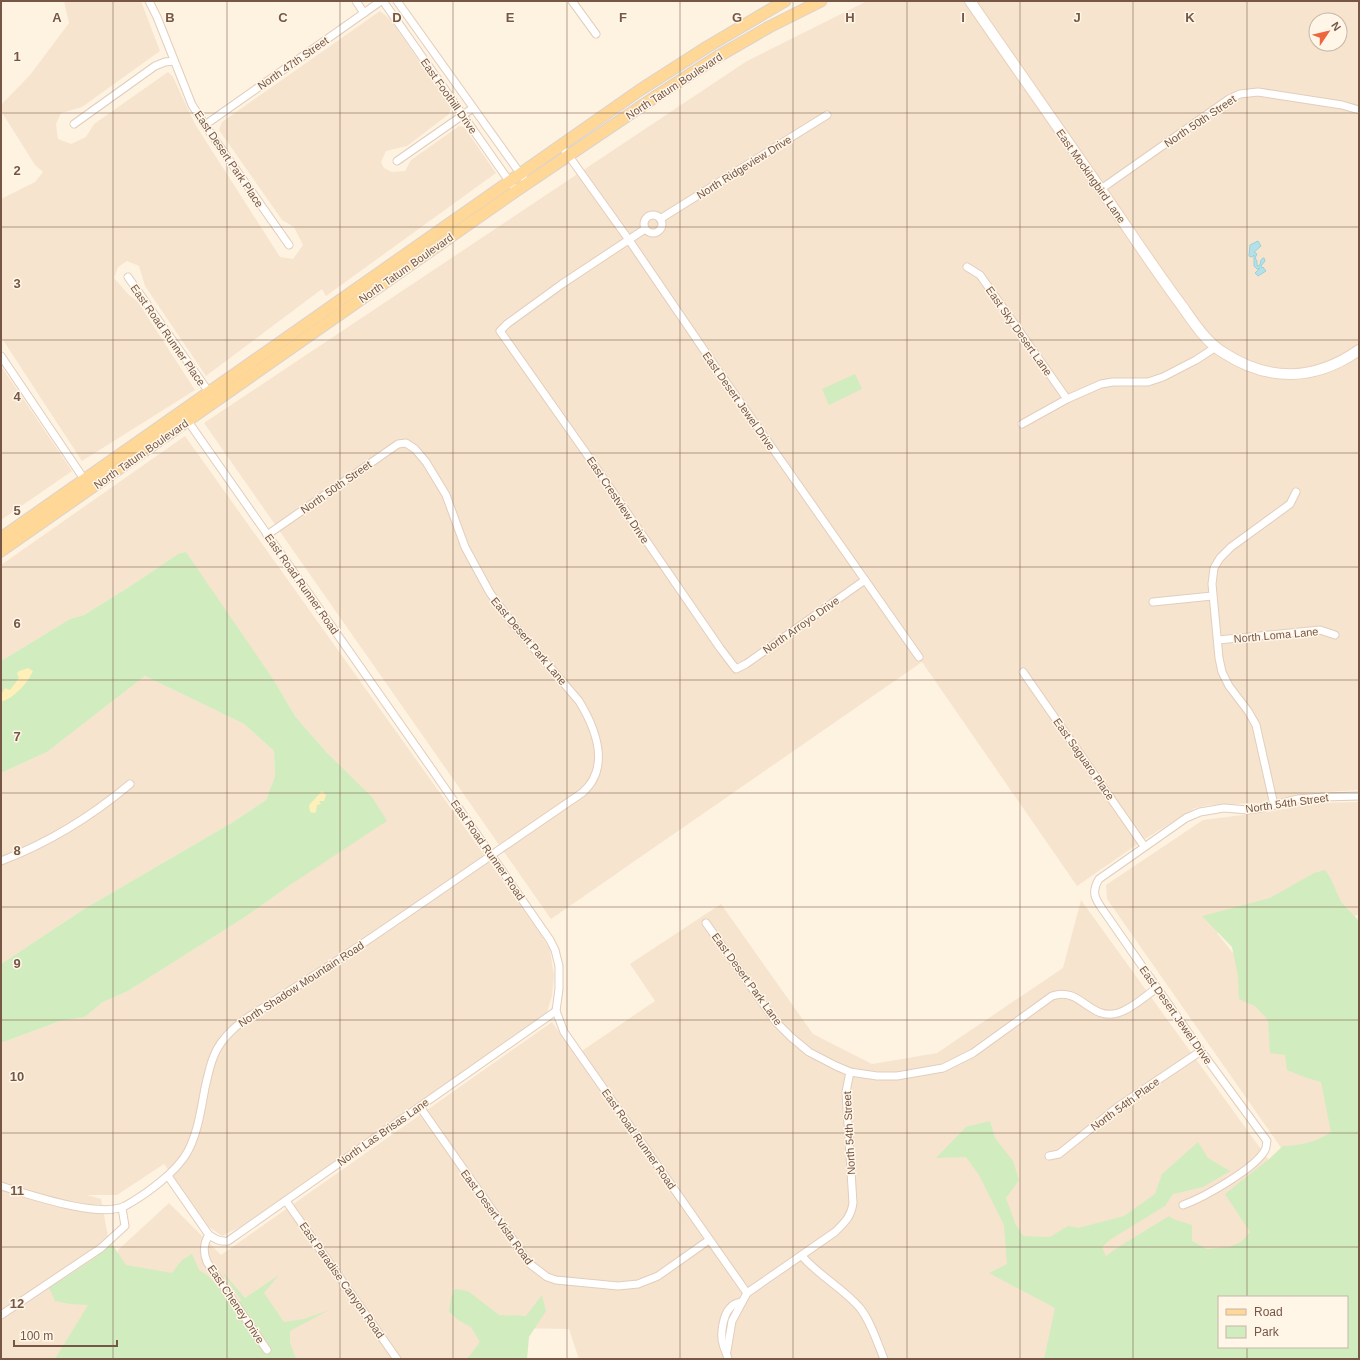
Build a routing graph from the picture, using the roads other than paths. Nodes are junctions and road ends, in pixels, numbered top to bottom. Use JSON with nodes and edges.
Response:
{"nodes":[{"id":1,"x":149,"y":1,"type":"edge"},
{"id":2,"x":356,"y":1,"type":"edge"},
{"id":3,"x":382,"y":1,"type":"edge"},
{"id":4,"x":397,"y":1,"type":"edge"},
{"id":5,"x":572,"y":1,"type":"edge"},
{"id":6,"x":785,"y":1,"type":"edge"},
{"id":7,"x":821,"y":1,"type":"edge"},
{"id":8,"x":970,"y":1,"type":"edge"},
{"id":9,"x":364,"y":12,"type":"junction"},
{"id":10,"x":596,"y":34,"type":"dead end"},
{"id":11,"x":174,"y":61,"type":"junction"},
{"id":12,"x":473,"y":108,"type":"junction"},
{"id":13,"x":1359,"y":110,"type":"edge"},
{"id":14,"x":463,"y":115,"type":"junction"},
{"id":15,"x":827,"y":115,"type":"dead end"},
{"id":16,"x":74,"y":124,"type":"dead end"},
{"id":17,"x":205,"y":125,"type":"junction"},
{"id":18,"x":561,"y":145,"type":"junction"},
{"id":19,"x":568,"y":155,"type":"junction"},
{"id":20,"x":397,"y":161,"type":"dead end"},
{"id":21,"x":520,"y":174,"type":"junction"},
{"id":22,"x":526,"y":183,"type":"junction"},
{"id":23,"x":512,"y":186,"type":"junction"},
{"id":24,"x":1101,"y":189,"type":"junction"},
{"id":25,"x":660,"y":219,"type":"junction"},
{"id":26,"x":645,"y":229,"type":"junction"},
{"id":27,"x":629,"y":240,"type":"junction"},
{"id":28,"x":289,"y":245,"type":"dead end"},
{"id":29,"x":967,"y":267,"type":"dead end"},
{"id":30,"x":128,"y":278,"type":"dead end"},
{"id":31,"x":500,"y":330,"type":"joint"},
{"id":32,"x":1216,"y":347,"type":"junction"},
{"id":33,"x":1359,"y":350,"type":"edge"},
{"id":34,"x":1,"y":356,"type":"edge"},
{"id":35,"x":208,"y":392,"type":"junction"},
{"id":36,"x":1067,"y":399,"type":"junction"},
{"id":37,"x":215,"y":402,"type":"junction"},
{"id":38,"x":184,"y":416,"type":"junction"},
{"id":39,"x":1022,"y":424,"type":"dead end"},
{"id":40,"x":406,"y":443,"type":"joint"},
{"id":41,"x":88,"y":484,"type":"junction"},
{"id":42,"x":1296,"y":492,"type":"dead end"},
{"id":43,"x":268,"y":535,"type":"junction"},
{"id":44,"x":1,"y":538,"type":"edge"},
{"id":45,"x":1,"y":551,"type":"edge"},
{"id":46,"x":865,"y":580,"type":"junction"},
{"id":47,"x":1212,"y":596,"type":"junction"},
{"id":48,"x":1153,"y":602,"type":"dead end"},
{"id":49,"x":1334,"y":634,"type":"dead end"},
{"id":50,"x":1218,"y":640,"type":"junction"},
{"id":51,"x":919,"y":657,"type":"dead end"},
{"id":52,"x":736,"y":669,"type":"joint"},
{"id":53,"x":1023,"y":672,"type":"dead end"},
{"id":54,"x":599,"y":759,"type":"joint"},
{"id":55,"x":130,"y":784,"type":"dead end"},
{"id":56,"x":1359,"y":796,"type":"edge"},
{"id":57,"x":1274,"y":805,"type":"junction"},
{"id":58,"x":1144,"y":846,"type":"junction"},
{"id":59,"x":491,"y":855,"type":"junction"},
{"id":60,"x":1,"y":861,"type":"edge"},
{"id":61,"x":1095,"y":885,"type":"joint"},
{"id":62,"x":706,"y":923,"type":"dead end"},
{"id":63,"x":1157,"y":988,"type":"junction"},
{"id":64,"x":556,"y":1012,"type":"junction"},
{"id":65,"x":1201,"y":1051,"type":"junction"},
{"id":66,"x":850,"y":1072,"type":"junction"},
{"id":67,"x":420,"y":1107,"type":"junction"},
{"id":68,"x":1048,"y":1156,"type":"dead end"},
{"id":69,"x":168,"y":1176,"type":"junction"},
{"id":70,"x":1,"y":1186,"type":"edge"},
{"id":71,"x":286,"y":1201,"type":"junction"},
{"id":72,"x":1183,"y":1205,"type":"dead end"},
{"id":73,"x":122,"y":1208,"type":"junction"},
{"id":74,"x":209,"y":1235,"type":"junction"},
{"id":75,"x":709,"y":1240,"type":"junction"},
{"id":76,"x":802,"y":1256,"type":"junction"},
{"id":77,"x":747,"y":1293,"type":"junction"},
{"id":78,"x":1,"y":1315,"type":"edge"},
{"id":79,"x":267,"y":1350,"type":"dead end"},
{"id":80,"x":397,"y":1359,"type":"edge"},
{"id":81,"x":728,"y":1359,"type":"edge"},
{"id":82,"x":884,"y":1359,"type":"edge"}],
"edges":[{"from":1,"to":11,"type":"street","name":"East Desert Park Place"},
{"from":2,"to":9,"type":"street"},
{"from":3,"to":9,"type":"street","name":"North 47th Street"},
{"from":3,"to":14,"type":"street","name":"East Foothill Drive"},
{"from":4,"to":12,"type":"street","name":"East Foothill Drive"},
{"from":5,"to":10,"type":"street"},
{"from":6,"to":18,"type":"main road","name":"North Tatum Boulevard"},
{"from":7,"to":19,"type":"main road","name":"North Tatum Boulevard"},
{"from":8,"to":24,"type":"street","name":"East Mockingbird Lane"},
{"from":9,"to":17,"type":"street","name":"North 47th Street"},
{"from":11,"to":16,"type":"street"},
{"from":11,"to":17,"type":"street","name":"East Desert Park Place"},
{"from":12,"to":14,"type":"street"},
{"from":12,"to":21,"type":"street","name":"East Foothill Drive"},
{"from":13,"to":24,"type":"street","name":"North 50th Street"},
{"from":14,"to":20,"type":"street"},
{"from":14,"to":23,"type":"street","name":"East Foothill Drive"},
{"from":15,"to":25,"type":"street","name":"North Ridgeview Drive"},
{"from":17,"to":28,"type":"street","name":"East Desert Park Place"},
{"from":18,"to":19,"type":"street","name":"East Desert Jewel Drive"},
{"from":18,"to":21,"type":"main road","name":"North Tatum Boulevard"},
{"from":19,"to":22,"type":"main road","name":"North Tatum Boulevard"},
{"from":19,"to":27,"type":"street","name":"East Desert Jewel Drive"},
{"from":21,"to":22,"type":"street","name":"East Foothill Drive"},
{"from":21,"to":23,"type":"main road","name":"North Tatum Boulevard"},
{"from":22,"to":23,"type":"main road","name":"North Tatum Boulevard"},
{"from":23,"to":35,"type":"main road","name":"North Tatum Boulevard"},
{"from":23,"to":37,"type":"main road","name":"North Tatum Boulevard"},
{"from":24,"to":32,"type":"street","name":"East Mockingbird Lane"},
{"from":25,"to":26,"type":"street","name":"North Ridgeview Drive"},
{"from":25,"to":26,"type":"street","name":"North Ridgeview Drive"},
{"from":26,"to":27,"type":"street","name":"North Ridgeview Drive"},
{"from":27,"to":31,"type":"street","name":"North Ridgeview Drive"},
{"from":27,"to":46,"type":"street","name":"East Desert Jewel Drive"},
{"from":29,"to":36,"type":"street","name":"East Sky Desert Lane"},
{"from":30,"to":35,"type":"street","name":"East Road Runner Place"},
{"from":31,"to":52,"type":"street","name":"East Crestview Drive"},
{"from":32,"to":33,"type":"street","name":"East Mockingbird Lane"},
{"from":32,"to":36,"type":"street"},
{"from":34,"to":41,"type":"street"},
{"from":35,"to":37,"type":"street","name":"East Road Runner Place"},
{"from":35,"to":38,"type":"main road","name":"North Tatum Boulevard"},
{"from":36,"to":39,"type":"street"},
{"from":37,"to":38,"type":"main road","name":"North Tatum Boulevard"},
{"from":38,"to":41,"type":"main road","name":"North Tatum Boulevard"},
{"from":38,"to":43,"type":"street","name":"East Road Runner Road"},
{"from":40,"to":43,"type":"street","name":"North 50th Street"},
{"from":40,"to":54,"type":"street","name":"East Desert Park Lane"},
{"from":41,"to":44,"type":"main road","name":"North Tatum Boulevard"},
{"from":41,"to":45,"type":"main road","name":"North Tatum Boulevard"},
{"from":42,"to":47,"type":"street"},
{"from":43,"to":59,"type":"street","name":"East Road Runner Road"},
{"from":46,"to":51,"type":"street","name":"East Desert Jewel Drive"},
{"from":46,"to":52,"type":"street","name":"North Arroyo Drive"},
{"from":47,"to":48,"type":"street"},
{"from":47,"to":50,"type":"street"},
{"from":49,"to":50,"type":"street","name":"North Loma Lane"},
{"from":50,"to":57,"type":"street"},
{"from":53,"to":58,"type":"street","name":"East Saguaro Place"},
{"from":54,"to":59,"type":"street","name":"North Shadow Mountain Road"},
{"from":55,"to":60,"type":"street"},
{"from":56,"to":57,"type":"street","name":"North 54th Street"},
{"from":57,"to":58,"type":"street","name":"North 54th Street"},
{"from":58,"to":61,"type":"street","name":"North 54th Street"},
{"from":59,"to":64,"type":"street","name":"East Road Runner Road"},
{"from":59,"to":69,"type":"street","name":"North Shadow Mountain Road"},
{"from":61,"to":63,"type":"street","name":"East Desert Jewel Drive"},
{"from":62,"to":66,"type":"street","name":"East Desert Park Lane"},
{"from":63,"to":65,"type":"street","name":"East Desert Jewel Drive"},
{"from":63,"to":66,"type":"street"},
{"from":64,"to":67,"type":"street","name":"North Las Brisas Lane"},
{"from":64,"to":75,"type":"street","name":"East Road Runner Road"},
{"from":65,"to":68,"type":"street","name":"North 54th Place"},
{"from":65,"to":72,"type":"street","name":"East Desert Jewel Drive"},
{"from":66,"to":76,"type":"street","name":"North 54th Street"},
{"from":67,"to":71,"type":"street","name":"North Las Brisas Lane"},
{"from":67,"to":75,"type":"street","name":"East Desert Vista Road"},
{"from":69,"to":73,"type":"street","name":"North Shadow Mountain Road"},
{"from":69,"to":74,"type":"street"},
{"from":70,"to":73,"type":"street","name":"North Shadow Mountain Road"},
{"from":71,"to":74,"type":"street","name":"North Las Brisas Lane"},
{"from":71,"to":80,"type":"street","name":"East Paradise Canyon Road"},
{"from":73,"to":78,"type":"street"},
{"from":74,"to":79,"type":"street","name":"East Cheney Drive"},
{"from":75,"to":77,"type":"street","name":"East Road Runner Road"},
{"from":76,"to":77,"type":"street","name":"North 54th Street"},
{"from":76,"to":82,"type":"street"},
{"from":77,"to":81,"type":"street"}]}
